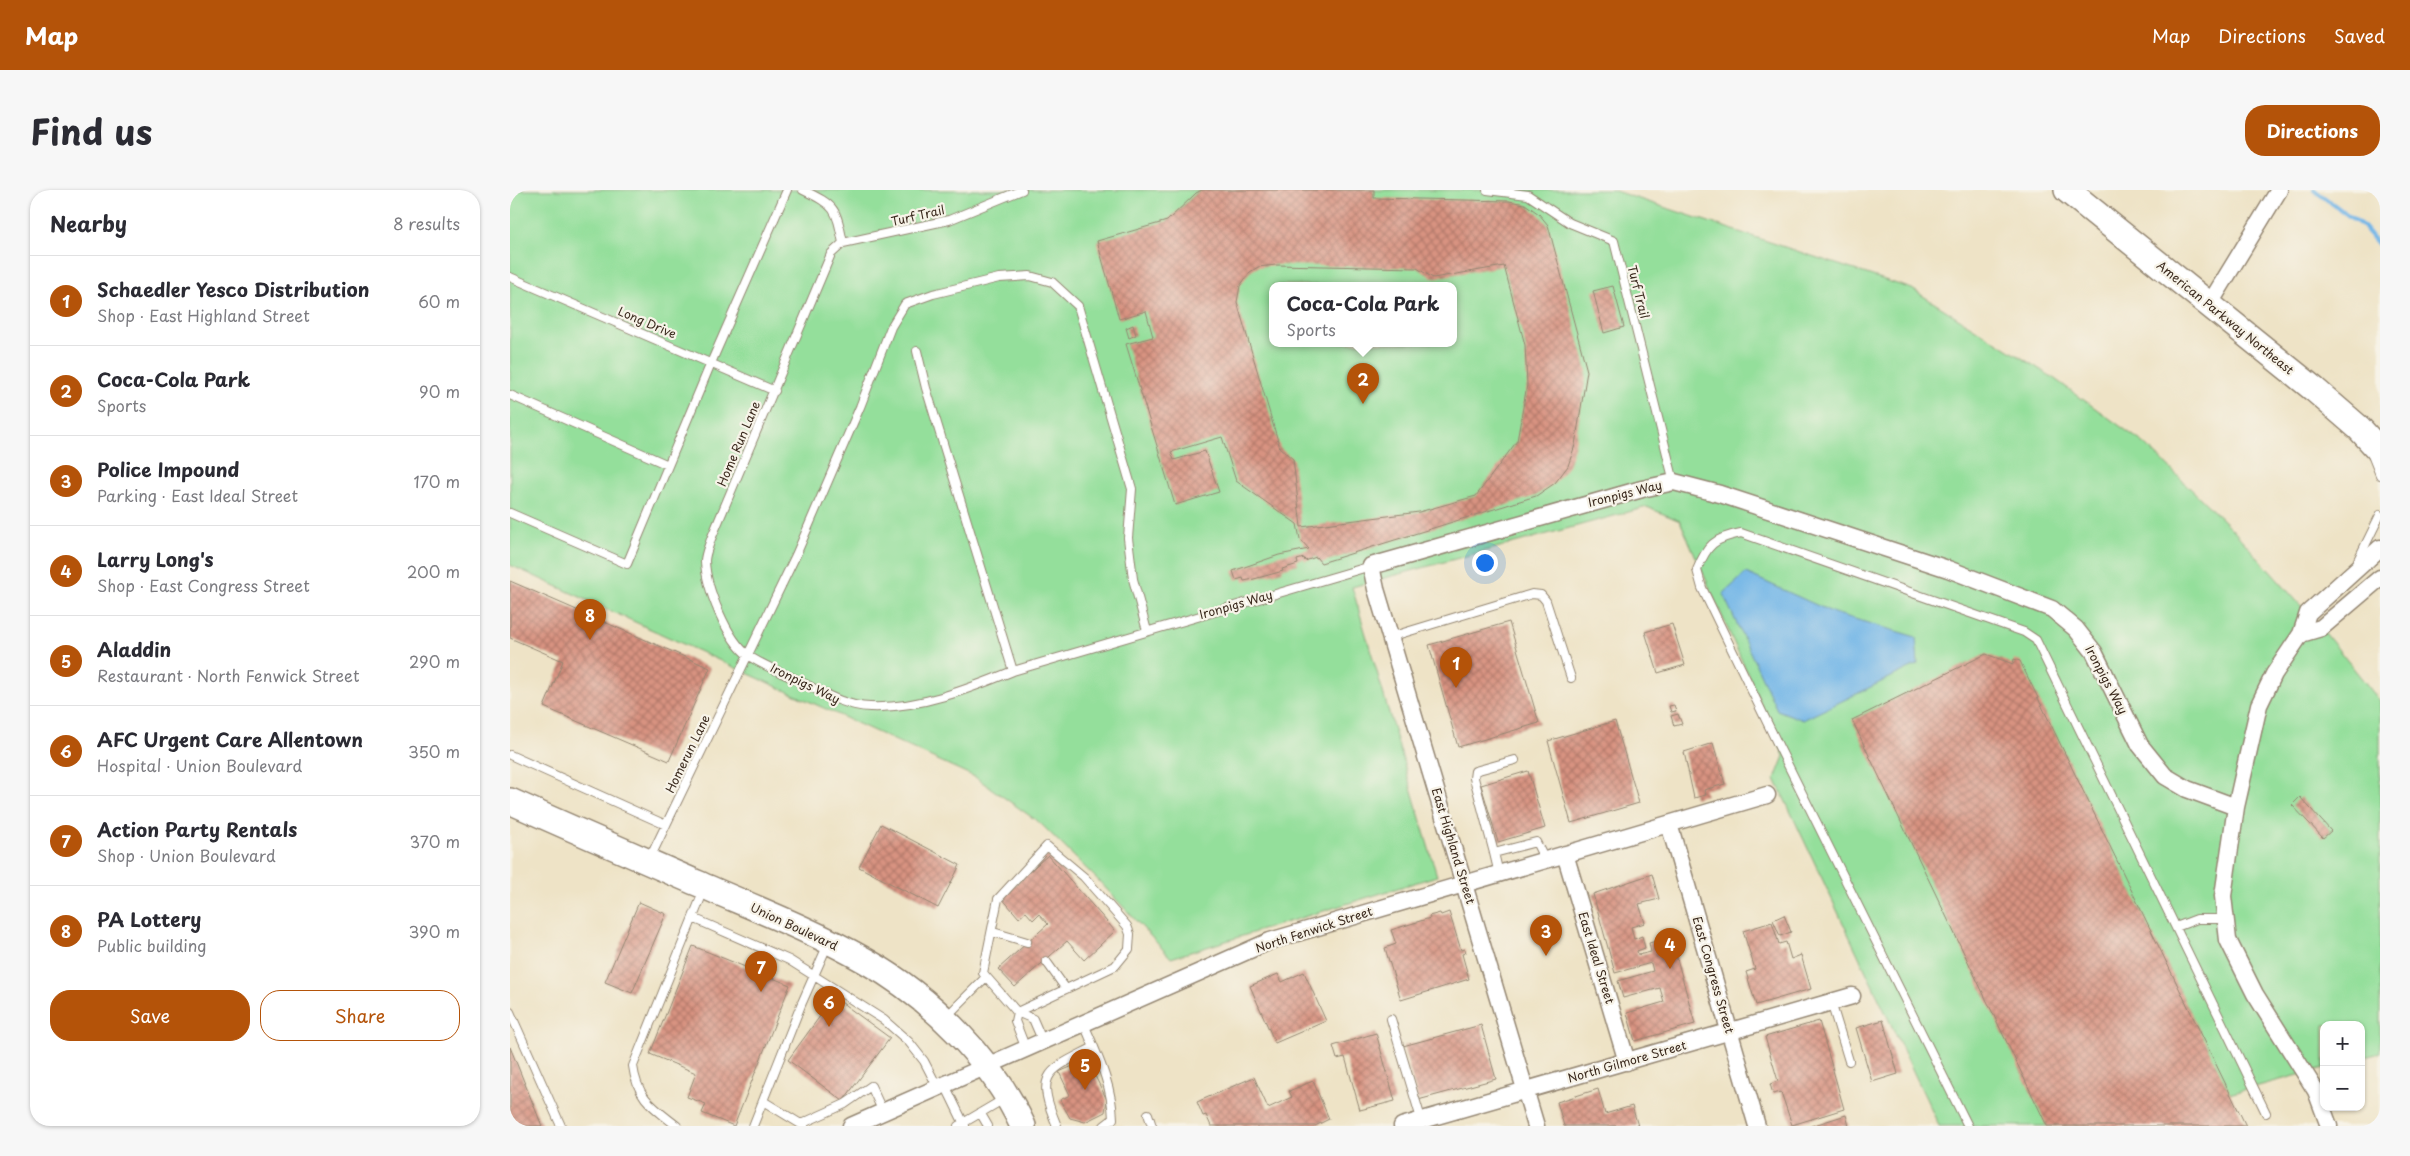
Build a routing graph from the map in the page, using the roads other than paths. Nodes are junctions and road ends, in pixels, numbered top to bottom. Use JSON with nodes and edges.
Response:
{"nodes":[{"id":1,"x":787,"y":190,"type":"edge"},
{"id":2,"x":804,"y":190,"type":"edge"},
{"id":3,"x":1022,"y":190,"type":"edge"},
{"id":4,"x":1487,"y":190,"type":"edge"},
{"id":5,"x":2067,"y":190,"type":"edge"},
{"id":6,"x":2279,"y":190,"type":"edge"},
{"id":7,"x":843,"y":243,"type":"junction"},
{"id":8,"x":510,"y":277,"type":"edge"},
{"id":9,"x":2209,"y":305,"type":"junction"},
{"id":10,"x":917,"y":351,"type":"dead end"},
{"id":11,"x":711,"y":363,"type":"junction"},
{"id":12,"x":775,"y":391,"type":"junction"},
{"id":13,"x":510,"y":395,"type":"edge"},
{"id":14,"x":2359,"y":428,"type":"junction"},
{"id":15,"x":2380,"y":441,"type":"edge"},
{"id":16,"x":2380,"y":451,"type":"edge"},
{"id":17,"x":668,"y":464,"type":"junction"},
{"id":18,"x":2380,"y":475,"type":"edge"},
{"id":19,"x":1674,"y":482,"type":"junction"},
{"id":20,"x":510,"y":513,"type":"edge"},
{"id":21,"x":2380,"y":515,"type":"edge"},
{"id":22,"x":2380,"y":548,"type":"edge"},
{"id":23,"x":1371,"y":566,"type":"junction"},
{"id":24,"x":2349,"y":574,"type":"junction"},
{"id":25,"x":2380,"y":578,"type":"edge"},
{"id":26,"x":2380,"y":586,"type":"edge"},
{"id":27,"x":2362,"y":593,"type":"junction"},
{"id":28,"x":1147,"y":631,"type":"junction"},
{"id":29,"x":2301,"y":634,"type":"junction"},
{"id":30,"x":1390,"y":637,"type":"junction"},
{"id":31,"x":749,"y":656,"type":"junction"},
{"id":32,"x":1013,"y":671,"type":"junction"},
{"id":33,"x":1570,"y":678,"type":"dead end"},
{"id":34,"x":510,"y":755,"type":"edge"},
{"id":35,"x":1515,"y":760,"type":"dead end"},
{"id":36,"x":1767,"y":795,"type":"dead end"},
{"id":37,"x":510,"y":801,"type":"edge"},
{"id":38,"x":2236,"y":807,"type":"junction"},
{"id":39,"x":1668,"y":824,"type":"junction"},
{"id":40,"x":666,"y":825,"type":"junction"},
{"id":41,"x":1494,"y":852,"type":"junction"},
{"id":42,"x":1565,"y":854,"type":"junction"},
{"id":43,"x":1545,"y":860,"type":"junction"},
{"id":44,"x":648,"y":862,"type":"junction"},
{"id":45,"x":1499,"y":874,"type":"junction"},
{"id":46,"x":1464,"y":884,"type":"junction"},
{"id":47,"x":705,"y":886,"type":"junction"},
{"id":48,"x":693,"y":918,"type":"junction"},
{"id":49,"x":2226,"y":919,"type":"junction"},
{"id":50,"x":2176,"y":927,"type":"junction"},
{"id":51,"x":993,"y":932,"type":"junction"},
{"id":52,"x":829,"y":942,"type":"junction"},
{"id":53,"x":1027,"y":942,"type":"dead end"},
{"id":54,"x":1046,"y":961,"type":"dead end"},
{"id":55,"x":814,"y":977,"type":"junction"},
{"id":56,"x":986,"y":977,"type":"junction"},
{"id":57,"x":1066,"y":989,"type":"junction"},
{"id":58,"x":1852,"y":996,"type":"dead end"},
{"id":59,"x":1832,"y":1002,"type":"junction"},
{"id":60,"x":510,"y":1012,"type":"edge"},
{"id":61,"x":1017,"y":1012,"type":"junction"},
{"id":62,"x":1391,"y":1019,"type":"dead end"},
{"id":63,"x":943,"y":1020,"type":"junction"},
{"id":64,"x":1084,"y":1024,"type":"junction"},
{"id":65,"x":1730,"y":1032,"type":"junction"},
{"id":66,"x":1043,"y":1042,"type":"junction"},
{"id":67,"x":1094,"y":1047,"type":"junction"},
{"id":68,"x":1026,"y":1049,"type":"junction"},
{"id":69,"x":1849,"y":1061,"type":"dead end"},
{"id":70,"x":1627,"y":1062,"type":"junction"},
{"id":71,"x":986,"y":1067,"type":"junction"},
{"id":72,"x":942,"y":1086,"type":"junction"},
{"id":73,"x":1526,"y":1091,"type":"junction"},
{"id":74,"x":1007,"y":1098,"type":"junction"},
{"id":75,"x":763,"y":1101,"type":"junction"},
{"id":76,"x":883,"y":1112,"type":"junction"},
{"id":77,"x":2266,"y":1113,"type":"dead end"},
{"id":78,"x":981,"y":1114,"type":"junction"},
{"id":79,"x":1148,"y":1114,"type":"dead end"},
{"id":80,"x":871,"y":1122,"type":"edge"},
{"id":81,"x":1422,"y":1123,"type":"edge"},
{"id":82,"x":803,"y":1125,"type":"edge"},
{"id":83,"x":962,"y":1125,"type":"edge"},
{"id":84,"x":561,"y":1126,"type":"edge"},
{"id":85,"x":677,"y":1126,"type":"edge"},
{"id":86,"x":754,"y":1126,"type":"edge"},
{"id":87,"x":851,"y":1126,"type":"edge"},
{"id":88,"x":988,"y":1126,"type":"edge"},
{"id":89,"x":1023,"y":1126,"type":"edge"},
{"id":90,"x":1057,"y":1126,"type":"edge"},
{"id":91,"x":1104,"y":1126,"type":"edge"},
{"id":92,"x":1152,"y":1126,"type":"edge"},
{"id":93,"x":1402,"y":1126,"type":"edge"},
{"id":94,"x":1536,"y":1126,"type":"edge"},
{"id":95,"x":1757,"y":1126,"type":"edge"},
{"id":96,"x":1968,"y":1126,"type":"edge"},
{"id":97,"x":2329,"y":1126,"type":"edge"}],
"edges":[{"from":1,"to":11,"type":"lane"},
{"from":2,"to":7,"type":"lane"},
{"from":3,"to":7,"type":"lane","name":"Turf Trail"},
{"from":4,"to":19,"type":"lane","name":"Turf Trail"},
{"from":5,"to":9,"type":"main road","name":"American Parkway Northeast"},
{"from":6,"to":9,"type":"street"},
{"from":7,"to":12,"type":"lane","name":"Home Run Lane"},
{"from":8,"to":11,"type":"lane","name":"Long Drive"},
{"from":9,"to":14,"type":"main road","name":"American Parkway Northeast"},
{"from":10,"to":32,"type":"lane"},
{"from":11,"to":12,"type":"lane","name":"Long Drive"},
{"from":11,"to":17,"type":"lane"},
{"from":12,"to":31,"type":"lane","name":"Home Run Lane"},
{"from":13,"to":17,"type":"lane"},
{"from":14,"to":15,"type":"lane"},
{"from":14,"to":16,"type":"main road","name":"American Parkway Northeast"},
{"from":14,"to":18,"type":"lane"},
{"from":17,"to":20,"type":"lane"},
{"from":19,"to":23,"type":"street","name":"Ironpigs Way"},
{"from":19,"to":38,"type":"street","name":"Ironpigs Way"},
{"from":21,"to":24,"type":"lane"},
{"from":22,"to":24,"type":"street"},
{"from":23,"to":28,"type":"lane","name":"Ironpigs Way"},
{"from":23,"to":30,"type":"street","name":"East Highland Street"},
{"from":24,"to":29,"type":"street"},
{"from":25,"to":27,"type":"street"},
{"from":26,"to":27,"type":"lane"},
{"from":27,"to":29,"type":"street"},
{"from":28,"to":31,"type":"lane","name":"Homerun Lane"},
{"from":28,"to":32,"type":"lane","name":"Ironpigs Way"},
{"from":29,"to":38,"type":"street"},
{"from":30,"to":33,"type":"lane"},
{"from":30,"to":46,"type":"street","name":"East Highland Street"},
{"from":31,"to":32,"type":"lane","name":"Ironpigs Way"},
{"from":31,"to":40,"type":"lane","name":"Homerun Lane"},
{"from":34,"to":40,"type":"lane"},
{"from":35,"to":41,"type":"lane"},
{"from":36,"to":39,"type":"street","name":"North Fenwick Street"},
{"from":37,"to":44,"type":"main road","name":"Union Boulevard"},
{"from":38,"to":49,"type":"street"},
{"from":39,"to":42,"type":"street","name":"North Fenwick Street"},
{"from":39,"to":65,"type":"street","name":"East Congress Street"},
{"from":40,"to":44,"type":"lane","name":"Homerun Lane"},
{"from":41,"to":43,"type":"lane"},
{"from":41,"to":45,"type":"lane"},
{"from":42,"to":43,"type":"street","name":"North Fenwick Street"},
{"from":42,"to":70,"type":"street","name":"East Ideal Street"},
{"from":43,"to":45,"type":"street","name":"North Fenwick Street"},
{"from":44,"to":47,"type":"main road","name":"Union Boulevard"},
{"from":45,"to":46,"type":"street","name":"North Fenwick Street"},
{"from":46,"to":64,"type":"street","name":"North Fenwick Street"},
{"from":46,"to":73,"type":"street","name":"East Highland Street"},
{"from":47,"to":48,"type":"lane"},
{"from":47,"to":52,"type":"main road","name":"Union Boulevard"},
{"from":48,"to":55,"type":"lane"},
{"from":48,"to":85,"type":"lane"},
{"from":49,"to":50,"type":"lane"},
{"from":49,"to":97,"type":"street"},
{"from":50,"to":77,"type":"lane"},
{"from":50,"to":96,"type":"lane"},
{"from":51,"to":53,"type":"lane"},
{"from":51,"to":56,"type":"lane"},
{"from":51,"to":57,"type":"lane"},
{"from":52,"to":55,"type":"lane"},
{"from":52,"to":63,"type":"main road","name":"Union Boulevard"},
{"from":54,"to":57,"type":"lane"},
{"from":55,"to":72,"type":"lane"},
{"from":55,"to":75,"type":"lane"},
{"from":56,"to":61,"type":"lane"},
{"from":56,"to":63,"type":"lane"},
{"from":57,"to":61,"type":"lane"},
{"from":58,"to":59,"type":"street","name":"North Gilmore Street"},
{"from":59,"to":65,"type":"street","name":"North Gilmore Street"},
{"from":59,"to":69,"type":"lane"},
{"from":60,"to":84,"type":"lane"},
{"from":61,"to":66,"type":"lane"},
{"from":61,"to":68,"type":"lane"},
{"from":62,"to":81,"type":"lane"},
{"from":63,"to":71,"type":"main road","name":"Union Boulevard"},
{"from":64,"to":66,"type":"street","name":"North Fenwick Street"},
{"from":64,"to":67,"type":"lane"},
{"from":65,"to":70,"type":"street","name":"North Gilmore Street"},
{"from":65,"to":95,"type":"street","name":"East Congress Street"},
{"from":66,"to":68,"type":"street","name":"North Fenwick Street"},
{"from":67,"to":90,"type":"lane"},
{"from":67,"to":91,"type":"lane"},
{"from":68,"to":71,"type":"street","name":"North Fenwick Street"},
{"from":70,"to":73,"type":"street","name":"North Gilmore Street"},
{"from":71,"to":72,"type":"street","name":"North Fenwick Street"},
{"from":71,"to":74,"type":"main road","name":"Union Boulevard"},
{"from":72,"to":76,"type":"street","name":"North Fenwick Street"},
{"from":72,"to":83,"type":"lane"},
{"from":73,"to":81,"type":"street","name":"North Gilmore Street"},
{"from":73,"to":94,"type":"street","name":"East Highland Street"},
{"from":74,"to":78,"type":"lane"},
{"from":74,"to":89,"type":"main road","name":"Union Boulevard"},
{"from":75,"to":82,"type":"lane"},
{"from":75,"to":86,"type":"lane"},
{"from":76,"to":80,"type":"street","name":"North Fenwick Street"},
{"from":76,"to":82,"type":"lane"},
{"from":78,"to":83,"type":"lane"},
{"from":78,"to":88,"type":"lane"},
{"from":79,"to":92,"type":"lane"},
{"from":80,"to":87,"type":"street","name":"North Fenwick Street"},
{"from":81,"to":93,"type":"street","name":"North Gilmore Street"}]}
